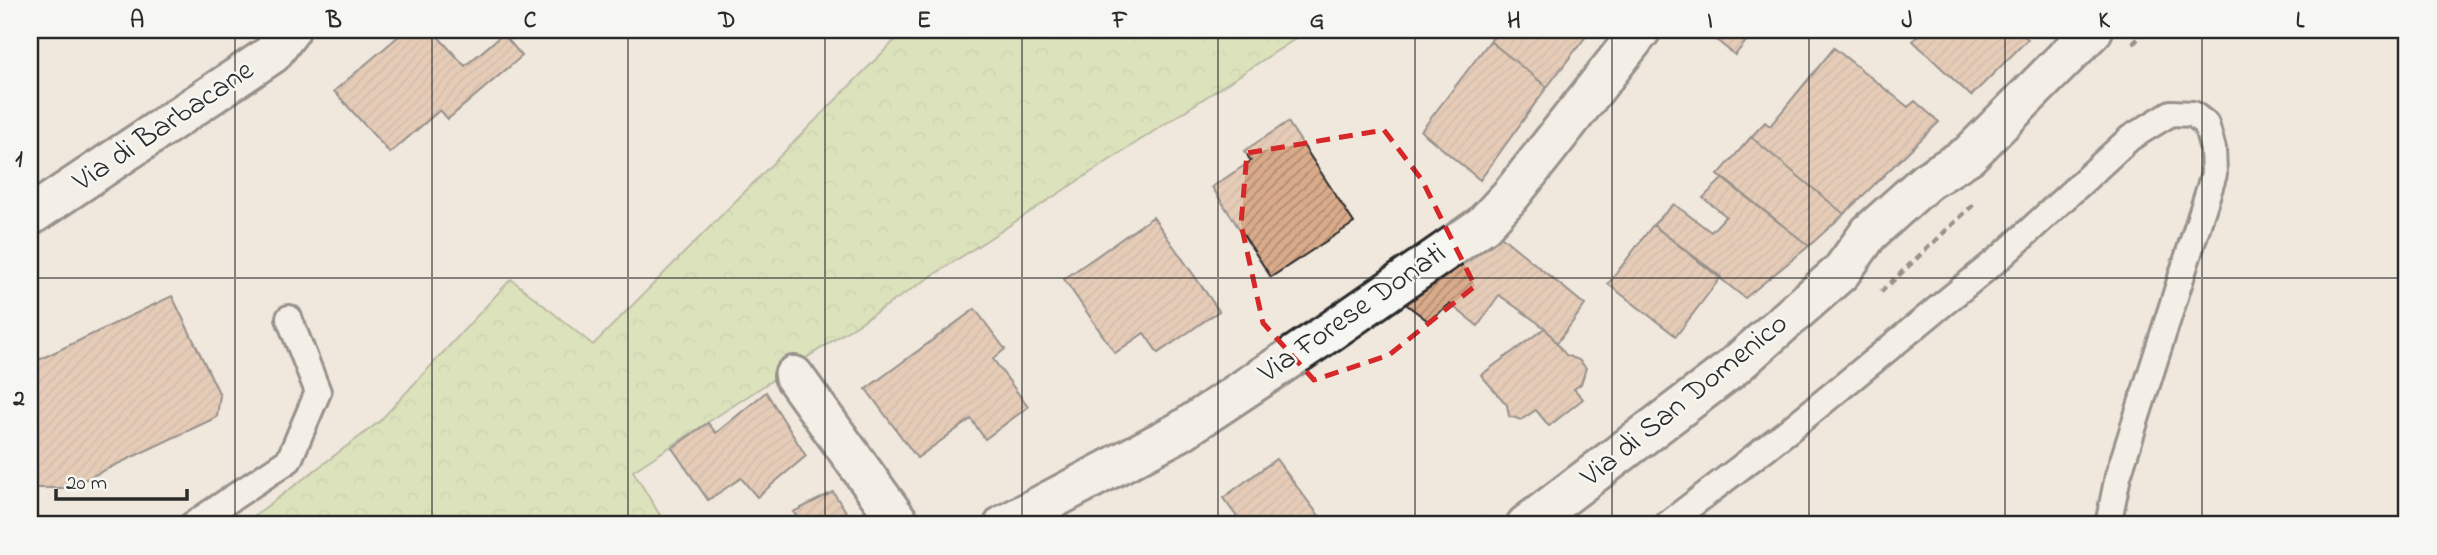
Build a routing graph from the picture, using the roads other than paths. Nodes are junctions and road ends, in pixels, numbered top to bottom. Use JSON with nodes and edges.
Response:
{"nodes":[{"id":1,"x":290,"y":30,"type":"edge"},
{"id":2,"x":1641,"y":30,"type":"edge"},
{"id":3,"x":2093,"y":30,"type":"edge"},
{"id":4,"x":30,"y":216,"type":"edge"},
{"id":5,"x":289,"y":318,"type":"dead end"},
{"id":6,"x":794,"y":376,"type":"dead end"},
{"id":7,"x":1532,"y":523,"type":"edge"},
{"id":8,"x":192,"y":525,"type":"edge"},
{"id":9,"x":901,"y":525,"type":"edge"},
{"id":10,"x":1004,"y":525,"type":"edge"},
{"id":11,"x":1666,"y":525,"type":"edge"},
{"id":12,"x":2108,"y":525,"type":"edge"}],
"edges":[{"from":1,"to":4,"type":"street","name":"Via di Barbacane"},
{"from":2,"to":10,"type":"street","name":"Via Forese Donati"},
{"from":3,"to":7,"type":"street","name":"Via di San Domenico"},
{"from":5,"to":8,"type":"lane"},
{"from":6,"to":9,"type":"street"},
{"from":11,"to":12,"type":"lane"}]}
